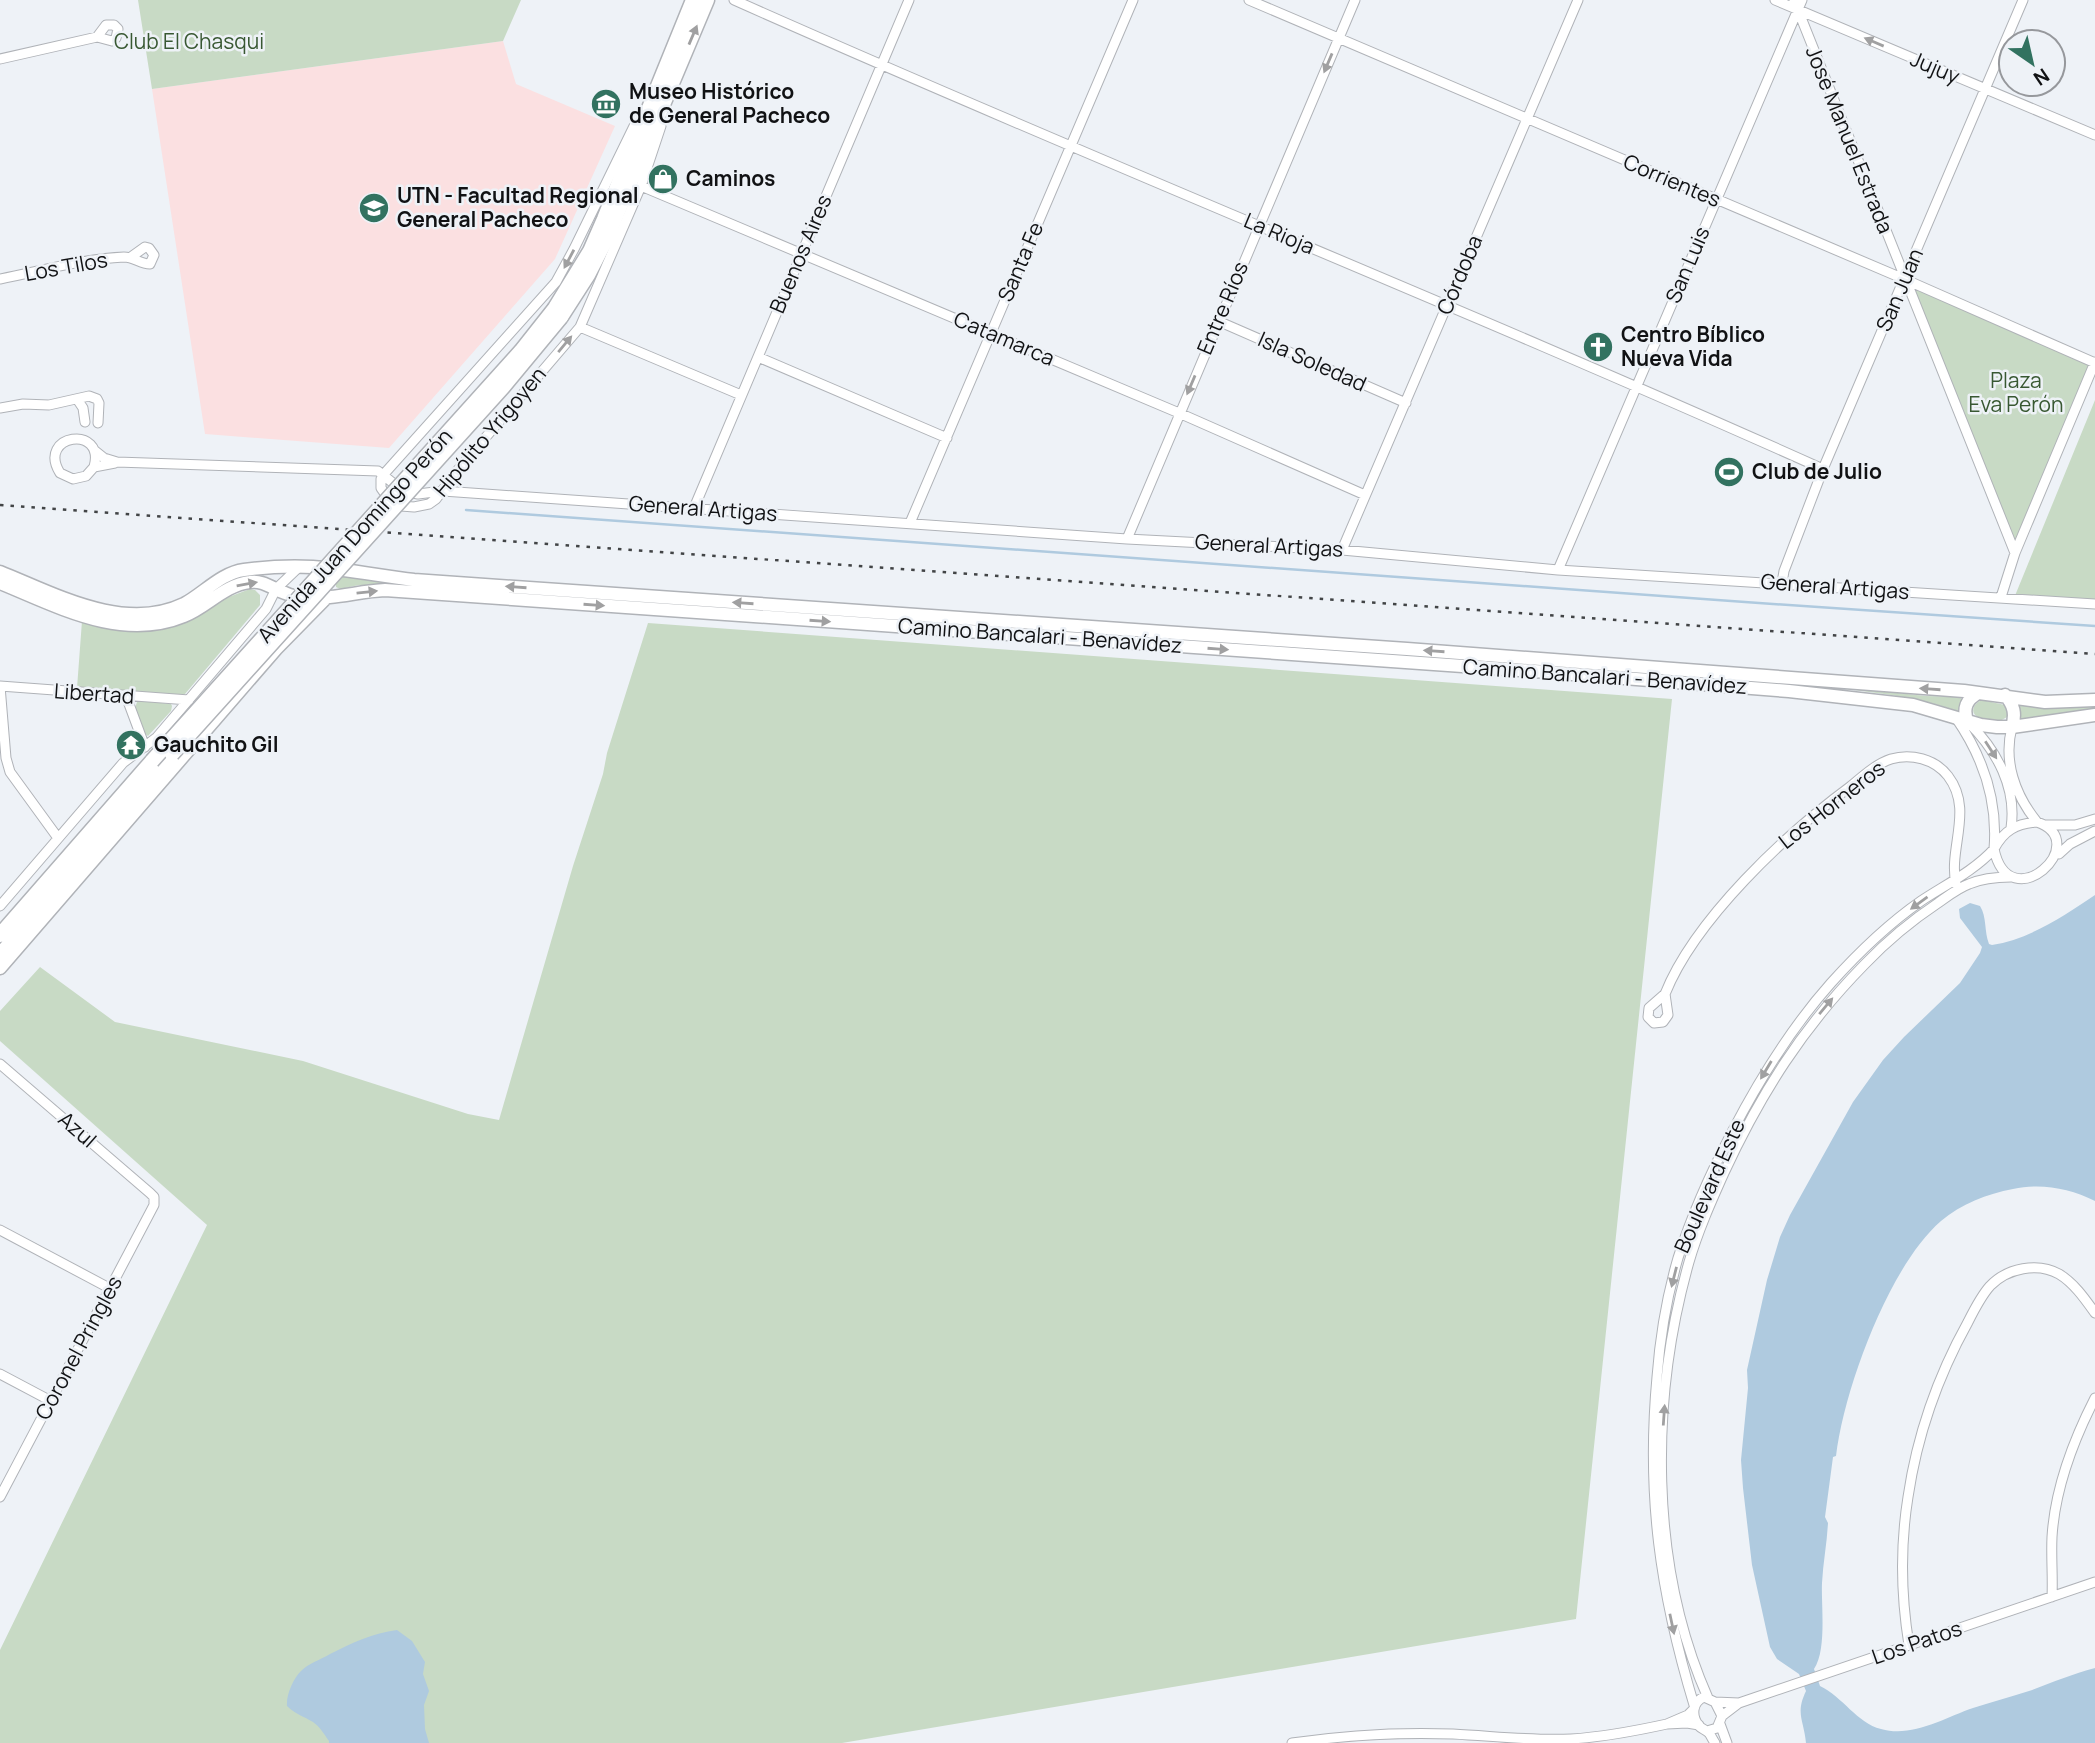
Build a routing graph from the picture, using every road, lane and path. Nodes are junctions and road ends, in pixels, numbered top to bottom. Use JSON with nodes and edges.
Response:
{"nodes":[{"id":1,"x":693,"y":0,"type":"edge"},
{"id":2,"x":707,"y":0,"type":"edge"},
{"id":3,"x":734,"y":0,"type":"edge"},
{"id":4,"x":909,"y":0,"type":"edge"},
{"id":5,"x":1133,"y":0,"type":"edge"},
{"id":6,"x":1249,"y":0,"type":"edge"},
{"id":7,"x":1355,"y":0,"type":"edge"},
{"id":8,"x":1578,"y":0,"type":"edge"},
{"id":9,"x":1775,"y":0,"type":"edge"},
{"id":10,"x":2023,"y":0,"type":"edge"},
{"id":11,"x":1798,"y":3,"type":"edge"},
{"id":12,"x":97,"y":37,"type":"dead end"},
{"id":13,"x":1338,"y":38,"type":"junction"},
{"id":14,"x":0,"y":59,"type":"edge"},
{"id":15,"x":880,"y":65,"type":"junction"},
{"id":16,"x":672,"y":68,"type":"junction"},
{"id":17,"x":1985,"y":89,"type":"junction"},
{"id":18,"x":1527,"y":118,"type":"junction"},
{"id":19,"x":2095,"y":135,"type":"edge"},
{"id":20,"x":1070,"y":145,"type":"junction"},
{"id":21,"x":642,"y":186,"type":"junction"},
{"id":22,"x":1716,"y":200,"type":"junction"},
{"id":23,"x":1258,"y":225,"type":"junction"},
{"id":24,"x":802,"y":254,"type":"junction"},
{"id":25,"x":131,"y":257,"type":"dead end"},
{"id":26,"x":0,"y":279,"type":"edge"},
{"id":27,"x":1905,"y":279,"type":"junction"},
{"id":28,"x":1447,"y":306,"type":"junction"},
{"id":29,"x":558,"y":313,"type":"junction"},
{"id":30,"x":1218,"y":321,"type":"junction"},
{"id":31,"x":580,"y":327,"type":"junction"},
{"id":32,"x":991,"y":334,"type":"junction"},
{"id":33,"x":758,"y":357,"type":"junction"},
{"id":34,"x":2095,"y":363,"type":"edge"},
{"id":35,"x":1637,"y":386,"type":"junction"},
{"id":36,"x":741,"y":395,"type":"junction"},
{"id":37,"x":78,"y":399,"type":"junction"},
{"id":38,"x":1406,"y":403,"type":"junction"},
{"id":39,"x":0,"y":408,"type":"edge"},
{"id":40,"x":1179,"y":413,"type":"junction"},
{"id":41,"x":85,"y":422,"type":"dead end"},
{"id":42,"x":98,"y":423,"type":"dead end"},
{"id":43,"x":947,"y":438,"type":"junction"},
{"id":44,"x":94,"y":450,"type":"junction"},
{"id":45,"x":117,"y":462,"type":"junction"},
{"id":46,"x":94,"y":467,"type":"junction"},
{"id":47,"x":1823,"y":469,"type":"junction"},
{"id":48,"x":384,"y":474,"type":"junction"},
{"id":49,"x":443,"y":491,"type":"junction"},
{"id":50,"x":1365,"y":495,"type":"junction"},
{"id":51,"x":694,"y":508,"type":"junction"},
{"id":52,"x":910,"y":523,"type":"junction"},
{"id":53,"x":1127,"y":538,"type":"junction"},
{"id":54,"x":1342,"y":550,"type":"junction"},
{"id":55,"x":2015,"y":553,"type":"junction"},
{"id":56,"x":299,"y":567,"type":"junction"},
{"id":57,"x":333,"y":569,"type":"junction"},
{"id":58,"x":1558,"y":570,"type":"junction"},
{"id":59,"x":0,"y":572,"type":"edge"},
{"id":60,"x":0,"y":583,"type":"edge"},
{"id":61,"x":1782,"y":583,"type":"junction"},
{"id":62,"x":276,"y":589,"type":"junction"},
{"id":63,"x":2001,"y":597,"type":"junction"},
{"id":64,"x":327,"y":598,"type":"junction"},
{"id":65,"x":2095,"y":604,"type":"edge"},
{"id":66,"x":0,"y":686,"type":"edge"},
{"id":67,"x":1978,"y":693,"type":"junction"},
{"id":68,"x":2005,"y":695,"type":"junction"},
{"id":69,"x":126,"y":696,"type":"junction"},
{"id":70,"x":189,"y":700,"type":"junction"},
{"id":71,"x":2095,"y":700,"type":"edge"},
{"id":72,"x":2095,"y":715,"type":"edge"},
{"id":73,"x":1961,"y":719,"type":"junction"},
{"id":74,"x":2012,"y":727,"type":"junction"},
{"id":75,"x":145,"y":747,"type":"junction"},
{"id":76,"x":4,"y":768,"type":"edge"},
{"id":77,"x":2095,"y":819,"type":"edge"},
{"id":78,"x":2042,"y":823,"type":"junction"},
{"id":79,"x":2078,"y":825,"type":"junction"},
{"id":80,"x":2011,"y":828,"type":"junction"},
{"id":81,"x":2095,"y":831,"type":"edge"},
{"id":82,"x":58,"y":838,"type":"junction"},
{"id":83,"x":2080,"y":838,"type":"junction"},
{"id":84,"x":1994,"y":849,"type":"junction"},
{"id":85,"x":2059,"y":854,"type":"junction"},
{"id":86,"x":2011,"y":877,"type":"junction"},
{"id":87,"x":1956,"y":884,"type":"junction"},
{"id":88,"x":0,"y":906,"type":"edge"},
{"id":89,"x":0,"y":935,"type":"edge"},
{"id":90,"x":0,"y":955,"type":"edge"},
{"id":91,"x":0,"y":968,"type":"edge"},
{"id":92,"x":1837,"y":977,"type":"junction"},
{"id":93,"x":1845,"y":984,"type":"junction"},
{"id":94,"x":1665,"y":994,"type":"dead end"},
{"id":95,"x":0,"y":1065,"type":"edge"},
{"id":96,"x":1748,"y":1100,"type":"junction"},
{"id":97,"x":1758,"y":1105,"type":"junction"},
{"id":98,"x":154,"y":1197,"type":"joint"},
{"id":99,"x":0,"y":1230,"type":"edge"},
{"id":100,"x":1685,"y":1238,"type":"junction"},
{"id":101,"x":1696,"y":1241,"type":"junction"},
{"id":102,"x":111,"y":1289,"type":"junction"},
{"id":103,"x":2095,"y":1313,"type":"edge"},
{"id":104,"x":0,"y":1374,"type":"edge"},
{"id":105,"x":1661,"y":1386,"type":"junction"},
{"id":106,"x":2095,"y":1398,"type":"edge"},
{"id":107,"x":51,"y":1401,"type":"junction"},
{"id":108,"x":0,"y":1497,"type":"edge"},
{"id":109,"x":1661,"y":1536,"type":"junction"},
{"id":110,"x":2095,"y":1582,"type":"edge"},
{"id":111,"x":2052,"y":1597,"type":"junction"},
{"id":112,"x":1909,"y":1645,"type":"junction"},
{"id":113,"x":1712,"y":1700,"type":"junction"},
{"id":114,"x":1739,"y":1703,"type":"junction"},
{"id":115,"x":1694,"y":1707,"type":"junction"},
{"id":116,"x":1721,"y":1720,"type":"junction"},
{"id":117,"x":1667,"y":1724,"type":"junction"},
{"id":118,"x":1703,"y":1728,"type":"junction"},
{"id":119,"x":1292,"y":1743,"type":"edge"},
{"id":120,"x":1715,"y":1743,"type":"edge"},
{"id":121,"x":1727,"y":1743,"type":"edge"}],
"edges":[{"from":1,"to":16,"type":"main road"},
{"from":16,"to":2,"type":"main road","one_way":true},
{"from":3,"to":15,"type":"street","name":"La Rioja"},
{"from":4,"to":15,"type":"street","name":"Buenos Aires"},
{"from":5,"to":20,"type":"street","name":"Santa Fe"},
{"from":6,"to":13,"type":"street","name":"Corrientes"},
{"from":7,"to":13,"type":"street","name":"Entre Ríos"},
{"from":8,"to":18,"type":"street","name":"Córdoba"},
{"from":9,"to":11,"type":"street","name":"Jujuy"},
{"from":10,"to":17,"type":"street","name":"San Juan"},
{"from":17,"to":11,"type":"street","name":"Jujuy","one_way":true},
{"from":11,"to":22,"type":"street","name":"San Luis"},
{"from":11,"to":27,"type":"street","name":"José Manuel Estrada"},
{"from":12,"to":14,"type":"street"},
{"from":13,"to":18,"type":"street","name":"Corrientes"},
{"from":13,"to":23,"type":"street","name":"Entre Ríos","one_way":true},
{"from":15,"to":20,"type":"street","name":"La Rioja"},
{"from":15,"to":24,"type":"street","name":"Buenos Aires"},
{"from":16,"to":21,"type":"street","name":"Hipólito Yrigoyen"},
{"from":16,"to":29,"type":"main road"},
{"from":16,"to":48,"type":"street","one_way":true},
{"from":17,"to":19,"type":"street","name":"Jujuy"},
{"from":17,"to":27,"type":"street","name":"San Juan"},
{"from":18,"to":22,"type":"street","name":"Corrientes"},
{"from":18,"to":28,"type":"street","name":"Córdoba"},
{"from":20,"to":23,"type":"street","name":"La Rioja"},
{"from":20,"to":32,"type":"street","name":"Santa Fe"},
{"from":21,"to":24,"type":"street","name":"Catamarca"},
{"from":21,"to":31,"type":"street","name":"Hipólito Yrigoyen"},
{"from":22,"to":27,"type":"street","name":"Corrientes"},
{"from":22,"to":35,"type":"street","name":"San Luis"},
{"from":23,"to":28,"type":"street","name":"La Rioja"},
{"from":23,"to":30,"type":"street","name":"Entre Ríos"},
{"from":24,"to":32,"type":"street","name":"Catamarca"},
{"from":24,"to":33,"type":"street","name":"Buenos Aires"},
{"from":25,"to":26,"type":"street","name":"Los Tilos"},
{"from":27,"to":34,"type":"street","name":"Corrientes"},
{"from":27,"to":47,"type":"street","name":"San Juan"},
{"from":27,"to":55,"type":"street","name":"José Manuel Estrada"},
{"from":28,"to":35,"type":"street","name":"La Rioja"},
{"from":28,"to":38,"type":"street","name":"Córdoba"},
{"from":29,"to":89,"type":"main road","name":"Avenida Juan Domingo Perón","bridge":true},
{"from":29,"to":90,"type":"main road","bridge":true},
{"from":30,"to":38,"type":"street","name":"Isla Soledad"},
{"from":30,"to":40,"type":"street","name":"Entre Ríos","one_way":true},
{"from":31,"to":36,"type":"street"},
{"from":49,"to":31,"type":"street","name":"Hipólito Yrigoyen","one_way":true},
{"from":32,"to":40,"type":"street","name":"Catamarca"},
{"from":32,"to":43,"type":"street","name":"Santa Fe"},
{"from":33,"to":36,"type":"street","name":"Buenos Aires"},
{"from":33,"to":43,"type":"street"},
{"from":34,"to":55,"type":"street"},
{"from":35,"to":47,"type":"street","name":"La Rioja"},
{"from":35,"to":58,"type":"street","name":"San Luis"},
{"from":36,"to":51,"type":"street","name":"Buenos Aires"},
{"from":37,"to":39,"type":"street"},
{"from":37,"to":41,"type":"street"},
{"from":37,"to":42,"type":"street"},
{"from":38,"to":50,"type":"street","name":"Córdoba"},
{"from":40,"to":50,"type":"street","name":"Catamarca"},
{"from":40,"to":53,"type":"street","name":"Entre Ríos"},
{"from":43,"to":52,"type":"street","name":"Santa Fe"},
{"from":44,"to":45,"type":"street"},
{"from":44,"to":46,"type":"street"},
{"from":44,"to":46,"type":"street"},
{"from":45,"to":46,"type":"street"},
{"from":45,"to":48,"type":"street"},
{"from":47,"to":61,"type":"street","name":"San Juan"},
{"from":48,"to":49,"type":"street","name":"General Artigas"},
{"from":48,"to":49,"type":"street","name":"Hipólito Yrigoyen"},
{"from":49,"to":51,"type":"street","name":"General Artigas"},
{"from":50,"to":54,"type":"street","name":"Córdoba"},
{"from":51,"to":52,"type":"street","name":"General Artigas"},
{"from":52,"to":53,"type":"street","name":"General Artigas"},
{"from":53,"to":54,"type":"street","name":"General Artigas"},
{"from":54,"to":58,"type":"street","name":"General Artigas"},
{"from":55,"to":63,"type":"street"},
{"from":56,"to":57,"type":"main road","name":"Camino Bancalari - Benavídez"},
{"from":56,"to":59,"type":"main road","name":"Camino Bancalari - Benavídez"},
{"from":56,"to":62,"type":"street"},
{"from":57,"to":64,"type":"main road"},
{"from":67,"to":57,"type":"main road","name":"Camino Bancalari - Benavídez","one_way":true},
{"from":58,"to":61,"type":"street","name":"General Artigas"},
{"from":60,"to":62,"type":"main road","name":"Camino Bancalari - Benavídez","one_way":true},
{"from":61,"to":63,"type":"street","name":"General Artigas"},
{"from":62,"to":64,"type":"main road","name":"Camino Bancalari - Benavídez"},
{"from":62,"to":70,"type":"street"},
{"from":63,"to":65,"type":"street","name":"General Artigas"},
{"from":64,"to":73,"type":"main road","name":"Camino Bancalari - Benavídez","one_way":true},
{"from":64,"to":91,"type":"main road"},
{"from":66,"to":69,"type":"street","name":"Libertad"},
{"from":66,"to":76,"type":"street"},
{"from":67,"to":68,"type":"main road","name":"Camino Bancalari - Benavídez"},
{"from":67,"to":73,"type":"main road"},
{"from":68,"to":71,"type":"main road","name":"Camino Bancalari - Benavídez"},
{"from":68,"to":74,"type":"main road"},
{"from":69,"to":70,"type":"street","name":"Libertad"},
{"from":69,"to":75,"type":"street"},
{"from":70,"to":75,"type":"street"},
{"from":72,"to":74,"type":"main road","name":"Camino Bancalari - Benavídez"},
{"from":73,"to":74,"type":"main road","name":"Camino Bancalari - Benavídez"},
{"from":73,"to":80,"type":"street","one_way":true},
{"from":73,"to":84,"type":"street"},
{"from":74,"to":78,"type":"street"},
{"from":75,"to":82,"type":"street"},
{"from":76,"to":82,"type":"street"},
{"from":77,"to":79,"type":"street"},
{"from":78,"to":79,"type":"street"},
{"from":78,"to":80,"type":"street"},
{"from":78,"to":85,"type":"street"},
{"from":79,"to":83,"type":"street"},
{"from":80,"to":84,"type":"street"},
{"from":81,"to":83,"type":"street"},
{"from":82,"to":88,"type":"street"},
{"from":83,"to":85,"type":"street"},
{"from":84,"to":86,"type":"street"},
{"from":84,"to":87,"type":"street","name":"Boulevard Este"},
{"from":85,"to":86,"type":"street"},
{"from":86,"to":87,"type":"street","name":"Boulevard Este"},
{"from":87,"to":92,"type":"street","name":"Boulevard Este","one_way":true},
{"from":87,"to":93,"type":"street","name":"Boulevard Este"},
{"from":87,"to":94,"type":"street","name":"Los Horneros"},
{"from":92,"to":93,"type":"street"},
{"from":92,"to":96,"type":"street","name":"Boulevard Este","one_way":true},
{"from":97,"to":93,"type":"street","name":"Boulevard Este","one_way":true},
{"from":95,"to":98,"type":"street","name":"Azul"},
{"from":96,"to":97,"type":"street"},
{"from":96,"to":100,"type":"street","name":"Boulevard Este"},
{"from":97,"to":101,"type":"street","name":"Boulevard Este"},
{"from":98,"to":102,"type":"street","name":"Coronel Pringles"},
{"from":99,"to":102,"type":"street"},
{"from":100,"to":101,"type":"street"},
{"from":100,"to":105,"type":"street","name":"Boulevard Este","one_way":true},
{"from":101,"to":105,"type":"street","name":"Boulevard Este"},
{"from":102,"to":107,"type":"street","name":"Coronel Pringles"},
{"from":103,"to":112,"type":"street"},
{"from":104,"to":107,"type":"street"},
{"from":105,"to":109,"type":"street","name":"Boulevard Este"},
{"from":106,"to":111,"type":"street"},
{"from":107,"to":108,"type":"street","name":"Coronel Pringles"},
{"from":109,"to":113,"type":"street","name":"Boulevard Este"},
{"from":109,"to":115,"type":"street","name":"Boulevard Este","one_way":true},
{"from":110,"to":111,"type":"street","name":"Los Patos"},
{"from":111,"to":112,"type":"street","name":"Los Patos"},
{"from":112,"to":114,"type":"street","name":"Los Patos"},
{"from":113,"to":114,"type":"street","name":"Los Patos"},
{"from":113,"to":115,"type":"street"},
{"from":113,"to":116,"type":"street"},
{"from":114,"to":116,"type":"street","name":"Los Patos"},
{"from":115,"to":117,"type":"street"},
{"from":115,"to":118,"type":"street"},
{"from":116,"to":118,"type":"street"},
{"from":116,"to":121,"type":"street"},
{"from":117,"to":118,"type":"street"},
{"from":117,"to":119,"type":"street"},
{"from":118,"to":120,"type":"street"}]}
